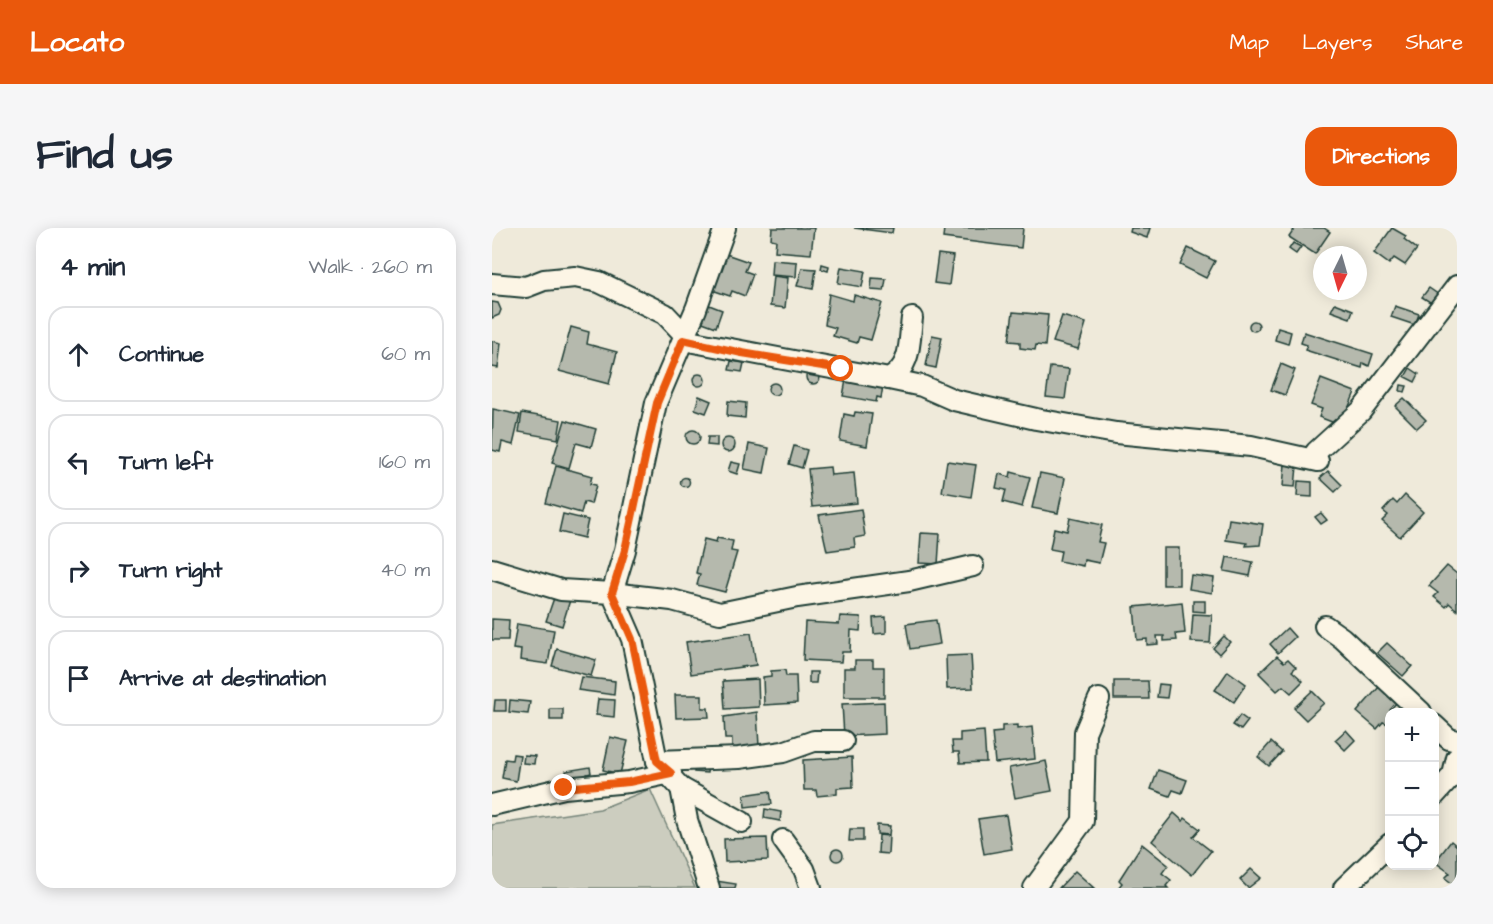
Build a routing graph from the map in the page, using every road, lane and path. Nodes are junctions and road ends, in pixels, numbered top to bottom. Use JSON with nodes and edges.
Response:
{"nodes":[{"id":1,"x":725,"y":228,"type":"edge"},
{"id":2,"x":492,"y":284,"type":"edge"},
{"id":3,"x":1457,"y":286,"type":"edge"},
{"id":4,"x":696,"y":309,"type":"junction"},
{"id":5,"x":665,"y":314,"type":"junction"},
{"id":6,"x":912,"y":318,"type":"dead end"},
{"id":7,"x":684,"y":338,"type":"junction"},
{"id":8,"x":889,"y":379,"type":"junction"},
{"id":9,"x":973,"y":566,"type":"dead end"},
{"id":10,"x":492,"y":569,"type":"edge"},
{"id":11,"x":612,"y":593,"type":"junction"},
{"id":12,"x":1325,"y":626,"type":"dead end"},
{"id":13,"x":1099,"y":699,"type":"dead end"},
{"id":14,"x":1417,"y":708,"type":"edge"},
{"id":15,"x":1439,"y":731,"type":"edge"},
{"id":16,"x":843,"y":741,"type":"dead end"},
{"id":17,"x":1455,"y":750,"type":"edge"},
{"id":18,"x":670,"y":774,"type":"junction"},
{"id":19,"x":1439,"y":790,"type":"edge"},
{"id":20,"x":492,"y":805,"type":"edge"},
{"id":21,"x":742,"y":822,"type":"dead end"},
{"id":22,"x":783,"y":840,"type":"dead end"},
{"id":23,"x":1385,"y":848,"type":"edge"},
{"id":24,"x":710,"y":888,"type":"edge"},
{"id":25,"x":811,"y":888,"type":"edge"},
{"id":26,"x":1034,"y":888,"type":"edge"},
{"id":27,"x":1344,"y":888,"type":"edge"}],
"edges":[{"from":1,"to":4,"type":"street"},
{"from":2,"to":5,"type":"street"},
{"from":3,"to":8,"type":"street"},
{"from":4,"to":5,"type":"street"},
{"from":4,"to":7,"type":"street"},
{"from":5,"to":7,"type":"street"},
{"from":6,"to":8,"type":"street"},
{"from":7,"to":8,"type":"street"},
{"from":7,"to":11,"type":"street"},
{"from":9,"to":11,"type":"street"},
{"from":10,"to":11,"type":"street"},
{"from":11,"to":18,"type":"street"},
{"from":12,"to":14,"type":"street"},
{"from":13,"to":26,"type":"street"},
{"from":15,"to":17,"type":"street"},
{"from":16,"to":18,"type":"street"},
{"from":17,"to":19,"type":"street"},
{"from":18,"to":20,"type":"street"},
{"from":18,"to":21,"type":"street"},
{"from":18,"to":24,"type":"street"},
{"from":22,"to":25,"type":"street"},
{"from":23,"to":27,"type":"street"}]}
